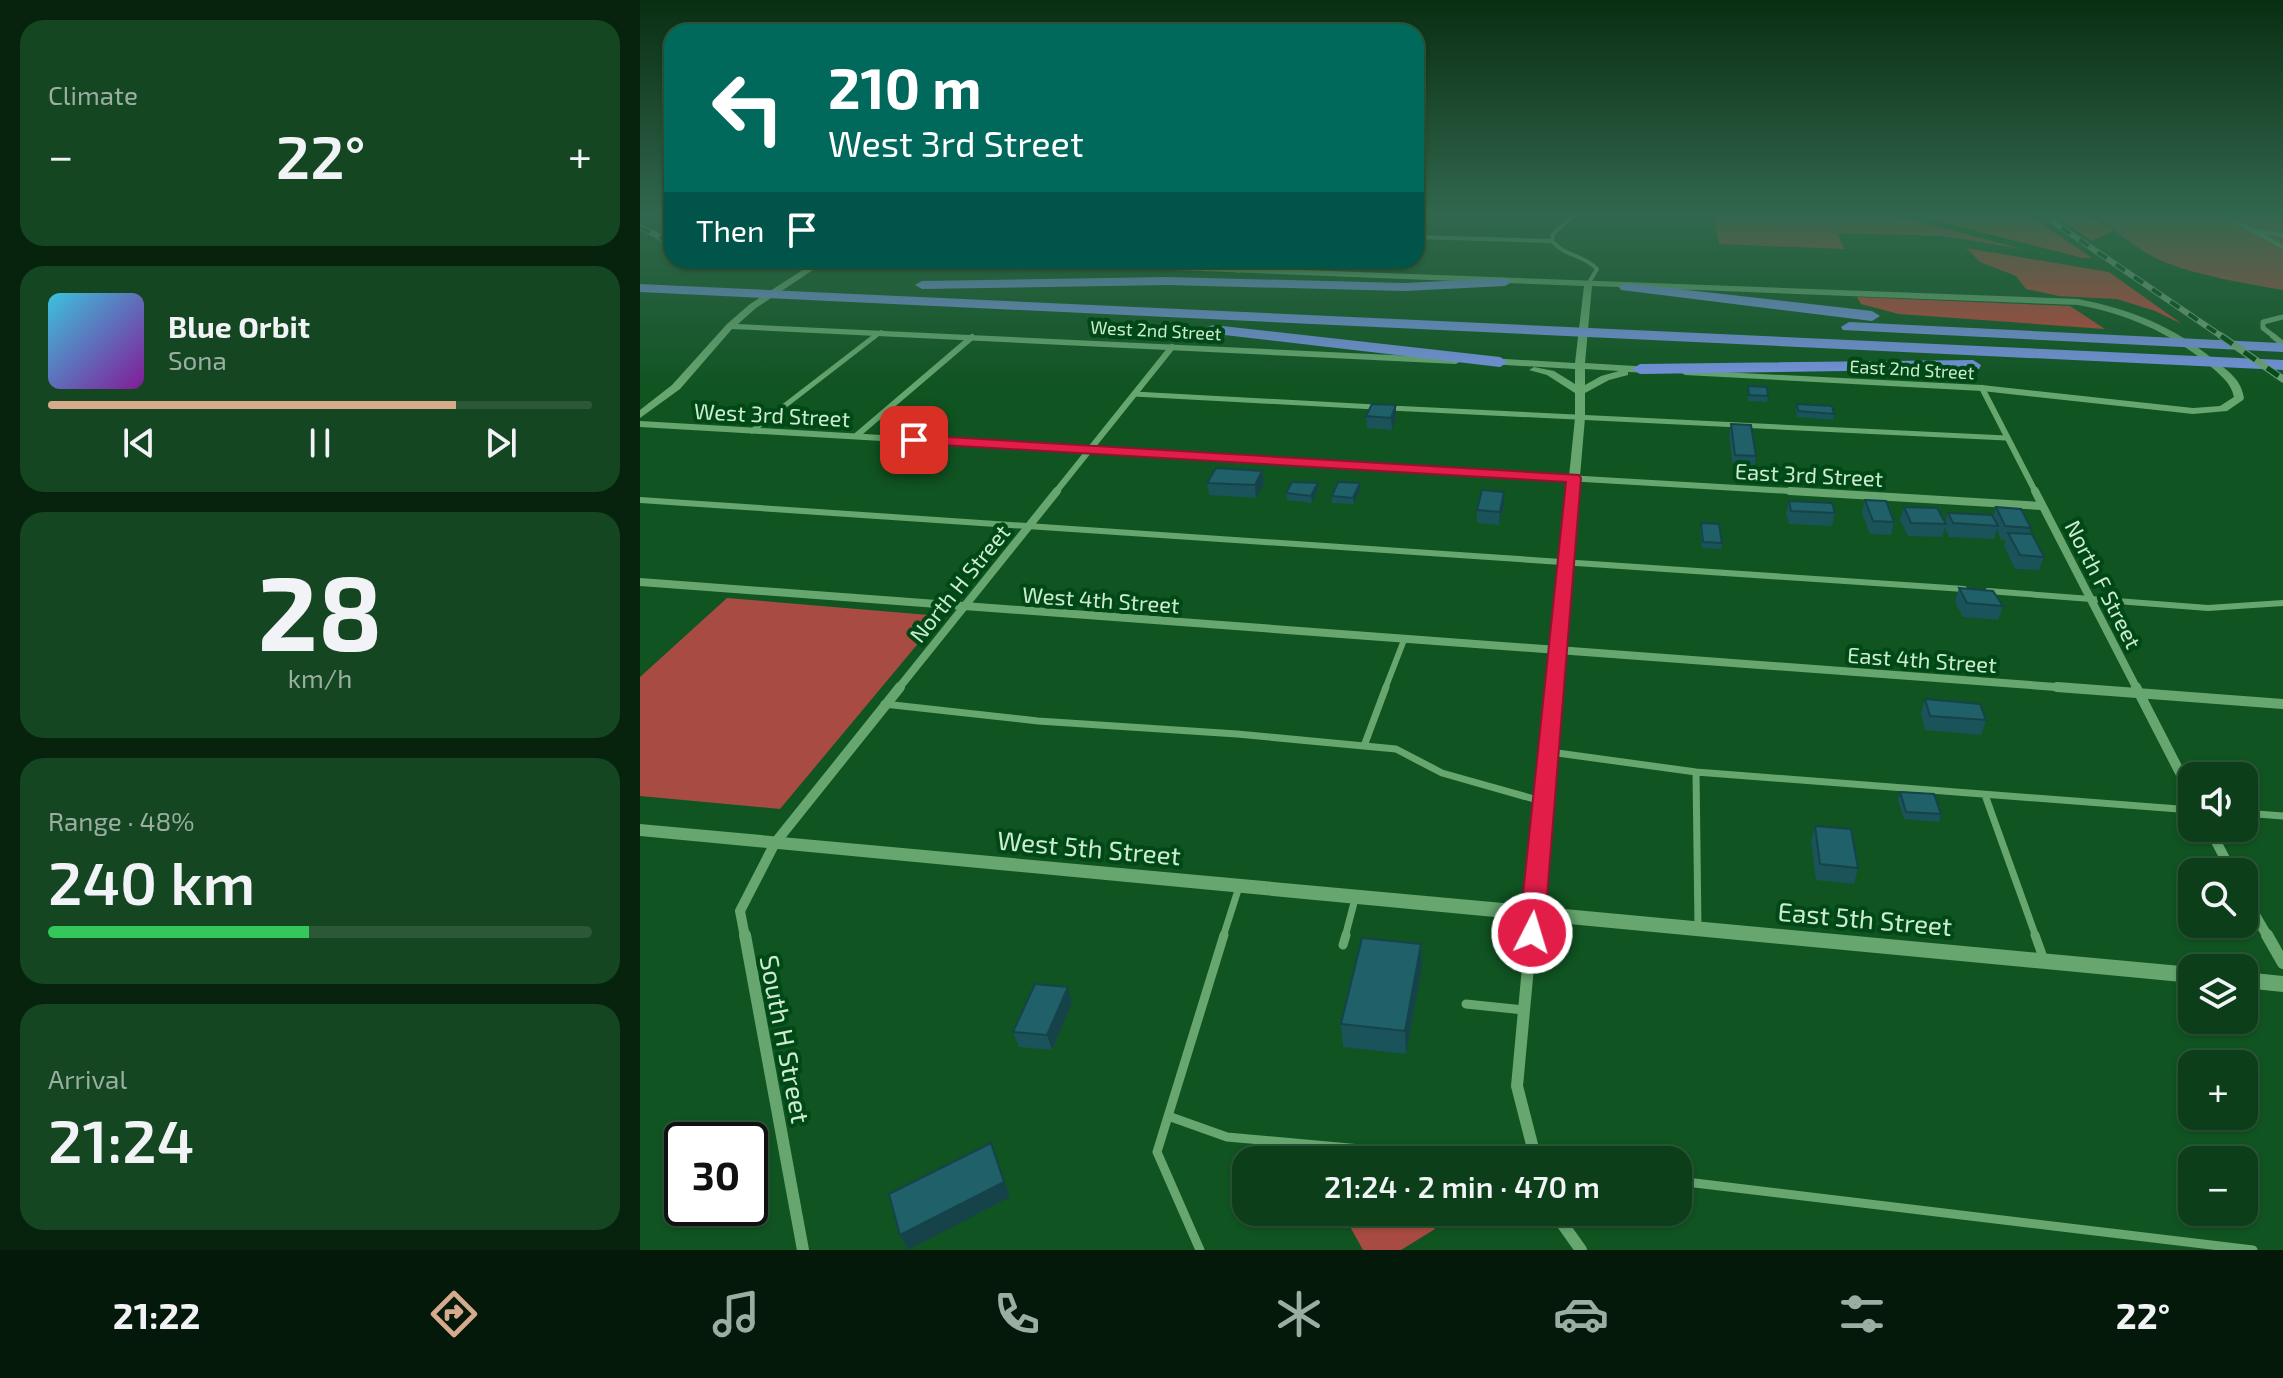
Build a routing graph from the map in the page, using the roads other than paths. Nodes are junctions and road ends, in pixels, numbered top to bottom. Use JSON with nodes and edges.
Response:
{"nodes":[{"id":1,"x":803,"y":273,"type":"edge"},
{"id":2,"x":1295,"y":273,"type":"edge"},
{"id":3,"x":1594,"y":273,"type":"edge"},
{"id":4,"x":760,"y":278,"type":"dead end"},
{"id":5,"x":1505,"y":282,"type":"junction"},
{"id":6,"x":1588,"y":284,"type":"junction"},
{"id":7,"x":922,"y":285,"type":"junction"},
{"id":8,"x":1626,"y":287,"type":"junction"},
{"id":9,"x":647,"y":288,"type":"edge"},
{"id":10,"x":948,"y":303,"type":"junction"},
{"id":11,"x":1380,"y":306,"type":"dead end"},
{"id":12,"x":1538,"y":313,"type":"dead end"},
{"id":13,"x":1600,"y":316,"type":"dead end"},
{"id":14,"x":2283,"y":317,"type":"edge"},
{"id":15,"x":1631,"y":318,"type":"dead end"},
{"id":16,"x":730,"y":326,"type":"junction"},
{"id":17,"x":881,"y":332,"type":"junction"},
{"id":18,"x":972,"y":337,"type":"junction"},
{"id":19,"x":2122,"y":340,"type":"junction"},
{"id":20,"x":2283,"y":346,"type":"edge"},
{"id":21,"x":1172,"y":347,"type":"junction"},
{"id":22,"x":1500,"y":362,"type":"junction"},
{"id":23,"x":2182,"y":363,"type":"junction"},
{"id":24,"x":2283,"y":365,"type":"edge"},
{"id":25,"x":1580,"y":366,"type":"junction"},
{"id":26,"x":1640,"y":369,"type":"junction"},
{"id":27,"x":2283,"y":371,"type":"edge"},
{"id":28,"x":1982,"y":388,"type":"junction"},
{"id":29,"x":1580,"y":392,"type":"junction"},
{"id":30,"x":1134,"y":394,"type":"junction"},
{"id":31,"x":640,"y":415,"type":"edge"},
{"id":32,"x":1580,"y":418,"type":"junction"},
{"id":33,"x":640,"y":424,"type":"edge"},
{"id":34,"x":752,"y":431,"type":"junction"},
{"id":35,"x":856,"y":436,"type":"junction"},
{"id":36,"x":2006,"y":438,"type":"junction"},
{"id":37,"x":1087,"y":449,"type":"junction"},
{"id":38,"x":1574,"y":478,"type":"junction"},
{"id":39,"x":640,"y":500,"type":"edge"},
{"id":40,"x":2042,"y":506,"type":"junction"},
{"id":41,"x":1027,"y":527,"type":"junction"},
{"id":42,"x":1567,"y":562,"type":"junction"},
{"id":43,"x":640,"y":582,"type":"edge"},
{"id":44,"x":2089,"y":598,"type":"junction"},
{"id":45,"x":2283,"y":603,"type":"edge"},
{"id":46,"x":964,"y":607,"type":"junction"},
{"id":47,"x":1404,"y":640,"type":"junction"},
{"id":48,"x":1559,"y":651,"type":"junction"},
{"id":49,"x":2137,"y":692,"type":"junction"},
{"id":50,"x":884,"y":704,"type":"junction"},
{"id":51,"x":2283,"y":704,"type":"edge"},
{"id":52,"x":1364,"y":746,"type":"junction"},
{"id":53,"x":1549,"y":752,"type":"junction"},
{"id":54,"x":2178,"y":770,"type":"edge"},
{"id":55,"x":1696,"y":772,"type":"junction"},
{"id":56,"x":1985,"y":795,"type":"junction"},
{"id":57,"x":1544,"y":802,"type":"junction"},
{"id":58,"x":2178,"y":809,"type":"edge"},
{"id":59,"x":2258,"y":814,"type":"edge"},
{"id":60,"x":2283,"y":816,"type":"edge"},
{"id":61,"x":640,"y":830,"type":"edge"},
{"id":62,"x":775,"y":843,"type":"junction"},
{"id":63,"x":1239,"y":887,"type":"junction"},
{"id":64,"x":1355,"y":898,"type":"junction"},
{"id":65,"x":1533,"y":915,"type":"junction"},
{"id":66,"x":2258,"y":920,"type":"edge"},
{"id":67,"x":1698,"y":930,"type":"junction"},
{"id":68,"x":1343,"y":945,"type":"dead end"},
{"id":69,"x":2044,"y":960,"type":"junction"},
{"id":70,"x":2283,"y":963,"type":"edge"},
{"id":71,"x":2178,"y":974,"type":"edge"},
{"id":72,"x":2258,"y":981,"type":"edge"},
{"id":73,"x":2283,"y":984,"type":"edge"},
{"id":74,"x":1466,"y":1004,"type":"dead end"},
{"id":75,"x":1524,"y":1010,"type":"junction"},
{"id":76,"x":1168,"y":1116,"type":"junction"},
{"id":77,"x":1327,"y":1146,"type":"edge"},
{"id":78,"x":1532,"y":1146,"type":"edge"},
{"id":79,"x":1692,"y":1183,"type":"edge"},
{"id":80,"x":1564,"y":1226,"type":"edge"},
{"id":81,"x":803,"y":1250,"type":"edge"},
{"id":82,"x":1200,"y":1250,"type":"edge"},
{"id":83,"x":1581,"y":1250,"type":"edge"},
{"id":84,"x":2253,"y":1250,"type":"edge"}],
"edges":[{"from":1,"to":16,"type":"street"},
{"from":2,"to":5,"type":"street"},
{"from":3,"to":6,"type":"lane"},
{"from":4,"to":7,"type":"highway"},
{"from":5,"to":6,"type":"street"},
{"from":5,"to":7,"type":"highway"},
{"from":6,"to":8,"type":"street"},
{"from":6,"to":25,"type":"street"},
{"from":7,"to":11,"type":"highway"},
{"from":8,"to":19,"type":"highway"},
{"from":8,"to":28,"type":"street","name":"East 2nd Street"},
{"from":9,"to":10,"type":"highway"},
{"from":10,"to":22,"type":"highway"},
{"from":10,"to":23,"type":"highway"},
{"from":12,"to":13,"type":"highway"},
{"from":14,"to":20,"type":"street"},
{"from":15,"to":19,"type":"highway"},
{"from":16,"to":17,"type":"street","name":"West 2nd Street"},
{"from":16,"to":31,"type":"street"},
{"from":17,"to":18,"type":"street","name":"West 2nd Street"},
{"from":17,"to":34,"type":"lane"},
{"from":18,"to":21,"type":"street","name":"West 2nd Street"},
{"from":18,"to":35,"type":"street"},
{"from":19,"to":20,"type":"highway"},
{"from":21,"to":22,"type":"street","name":"West 2nd Street"},
{"from":21,"to":30,"type":"street","name":"North H Street"},
{"from":22,"to":25,"type":"street","name":"West 2nd Street"},
{"from":22,"to":29,"type":"street"},
{"from":23,"to":24,"type":"highway"},
{"from":23,"to":26,"type":"highway"},
{"from":23,"to":27,"type":"highway"},
{"from":25,"to":26,"type":"street","name":"East 2nd Street"},
{"from":25,"to":29,"type":"street"},
{"from":26,"to":28,"type":"street","name":"East 2nd Street"},
{"from":26,"to":29,"type":"street"},
{"from":28,"to":36,"type":"street","name":"North F Street"},
{"from":29,"to":32,"type":"street"},
{"from":30,"to":32,"type":"lane"},
{"from":30,"to":37,"type":"street","name":"North H Street"},
{"from":32,"to":36,"type":"lane"},
{"from":32,"to":38,"type":"street"},
{"from":33,"to":34,"type":"street","name":"West 3rd Street"},
{"from":34,"to":35,"type":"street","name":"West 3rd Street"},
{"from":35,"to":37,"type":"street","name":"West 3rd Street"},
{"from":36,"to":40,"type":"street","name":"North F Street"},
{"from":37,"to":38,"type":"street","name":"West 3rd Street"},
{"from":37,"to":41,"type":"street","name":"North H Street"},
{"from":38,"to":40,"type":"street","name":"East 3rd Street"},
{"from":38,"to":42,"type":"street"},
{"from":39,"to":41,"type":"lane"},
{"from":40,"to":44,"type":"street","name":"North F Street"},
{"from":41,"to":42,"type":"lane"},
{"from":41,"to":46,"type":"street","name":"North H Street"},
{"from":42,"to":44,"type":"lane"},
{"from":42,"to":48,"type":"street"},
{"from":43,"to":46,"type":"street","name":"West 4th Street"},
{"from":44,"to":45,"type":"lane"},
{"from":44,"to":49,"type":"street","name":"North F Street"},
{"from":46,"to":47,"type":"street","name":"West 4th Street"},
{"from":46,"to":50,"type":"street","name":"North H Street"},
{"from":47,"to":48,"type":"street","name":"West 4th Street"},
{"from":47,"to":52,"type":"lane"},
{"from":48,"to":49,"type":"street","name":"East 4th Street"},
{"from":48,"to":53,"type":"street"},
{"from":49,"to":51,"type":"street","name":"East 4th Street"},
{"from":49,"to":54,"type":"street","name":"North F Street"},
{"from":50,"to":52,"type":"lane"},
{"from":50,"to":62,"type":"street","name":"North H Street"},
{"from":52,"to":57,"type":"lane"},
{"from":53,"to":55,"type":"lane"},
{"from":53,"to":57,"type":"street"},
{"from":55,"to":56,"type":"lane"},
{"from":55,"to":67,"type":"lane"},
{"from":56,"to":58,"type":"lane"},
{"from":56,"to":69,"type":"lane"},
{"from":57,"to":65,"type":"street"},
{"from":59,"to":60,"type":"lane"},
{"from":61,"to":62,"type":"street","name":"West 5th Street"},
{"from":62,"to":63,"type":"street","name":"West 5th Street"},
{"from":62,"to":81,"type":"street","name":"South H Street"},
{"from":63,"to":64,"type":"street","name":"West 5th Street"},
{"from":63,"to":76,"type":"lane"},
{"from":64,"to":65,"type":"street","name":"West 5th Street"},
{"from":64,"to":68,"type":"lane"},
{"from":65,"to":67,"type":"street","name":"East 5th Street"},
{"from":65,"to":75,"type":"street"},
{"from":66,"to":70,"type":"street"},
{"from":67,"to":69,"type":"street","name":"East 5th Street"},
{"from":69,"to":71,"type":"street","name":"East 5th Street"},
{"from":72,"to":73,"type":"street"},
{"from":74,"to":75,"type":"lane"},
{"from":75,"to":78,"type":"street"},
{"from":76,"to":77,"type":"lane"},
{"from":76,"to":82,"type":"lane"},
{"from":79,"to":84,"type":"lane"},
{"from":80,"to":83,"type":"street"}]}
